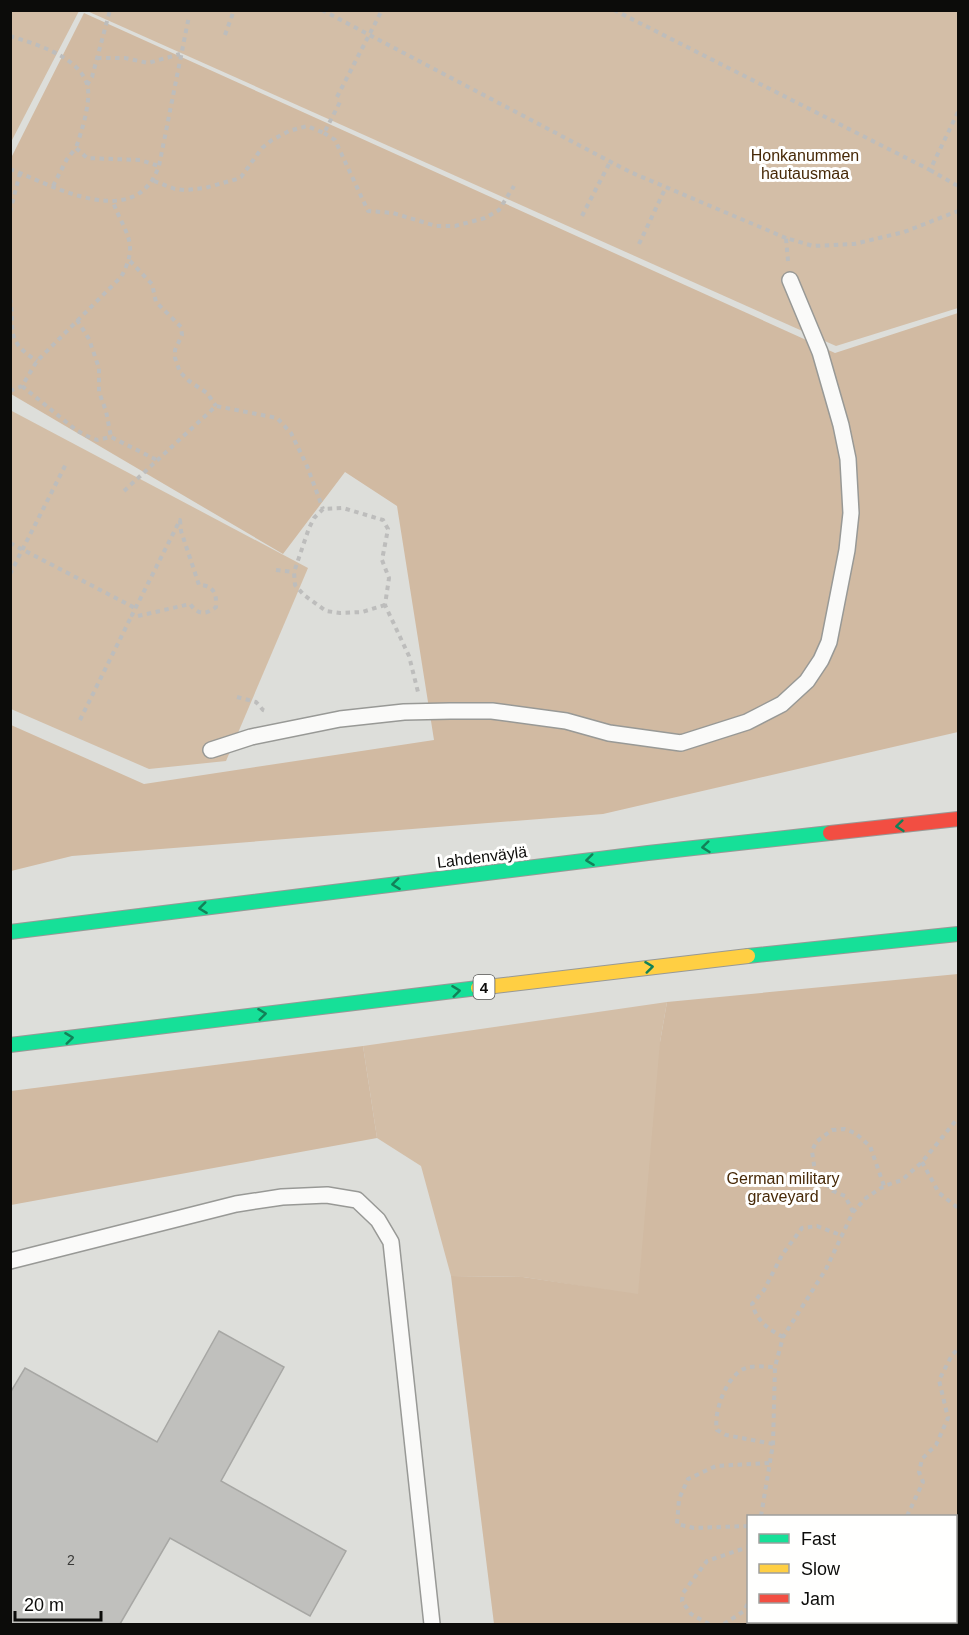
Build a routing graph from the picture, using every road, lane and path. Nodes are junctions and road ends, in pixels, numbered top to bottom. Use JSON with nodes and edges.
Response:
{"nodes":[{"id":1,"x":110,"y":10,"type":"edge"},
{"id":2,"x":234,"y":10,"type":"edge"},
{"id":3,"x":322,"y":10,"type":"edge"},
{"id":4,"x":382,"y":10,"type":"edge"},
{"id":5,"x":614,"y":10,"type":"edge"},
{"id":6,"x":189,"y":16,"type":"dead end"},
{"id":7,"x":225,"y":35,"type":"dead end"},
{"id":8,"x":10,"y":36,"type":"edge"},
{"id":9,"x":369,"y":36,"type":"junction"},
{"id":10,"x":180,"y":54,"type":"junction"},
{"id":11,"x":97,"y":58,"type":"junction"},
{"id":12,"x":87,"y":85,"type":"junction"},
{"id":13,"x":958,"y":112,"type":"edge"},
{"id":14,"x":324,"y":133,"type":"junction"},
{"id":15,"x":76,"y":148,"type":"junction"},
{"id":16,"x":610,"y":162,"type":"junction"},
{"id":17,"x":159,"y":166,"type":"junction"},
{"id":18,"x":10,"y":169,"type":"edge"},
{"id":19,"x":930,"y":170,"type":"junction"},
{"id":20,"x":20,"y":173,"type":"junction"},
{"id":21,"x":154,"y":181,"type":"junction"},
{"id":22,"x":53,"y":186,"type":"junction"},
{"id":23,"x":514,"y":186,"type":"dead end"},
{"id":24,"x":958,"y":186,"type":"edge"},
{"id":25,"x":666,"y":187,"type":"junction"},
{"id":26,"x":113,"y":202,"type":"junction"},
{"id":27,"x":958,"y":211,"type":"edge"},
{"id":28,"x":10,"y":212,"type":"edge"},
{"id":29,"x":582,"y":216,"type":"dead end"},
{"id":30,"x":786,"y":238,"type":"junction"},
{"id":31,"x":639,"y":244,"type":"dead end"},
{"id":32,"x":130,"y":261,"type":"junction"},
{"id":33,"x":790,"y":280,"type":"joint"},
{"id":34,"x":10,"y":298,"type":"edge"},
{"id":35,"x":77,"y":320,"type":"junction"},
{"id":36,"x":37,"y":361,"type":"junction"},
{"id":37,"x":22,"y":386,"type":"junction"},
{"id":38,"x":10,"y":391,"type":"edge"},
{"id":39,"x":216,"y":406,"type":"junction"},
{"id":40,"x":111,"y":437,"type":"junction"},
{"id":41,"x":157,"y":460,"type":"junction"},
{"id":42,"x":67,"y":462,"type":"dead end"},
{"id":43,"x":124,"y":491,"type":"dead end"},
{"id":44,"x":323,"y":509,"type":"junction"},
{"id":45,"x":10,"y":543,"type":"edge"},
{"id":46,"x":23,"y":549,"type":"junction"},
{"id":47,"x":276,"y":570,"type":"dead end"},
{"id":48,"x":294,"y":572,"type":"junction"},
{"id":49,"x":10,"y":574,"type":"edge"},
{"id":50,"x":385,"y":605,"type":"junction"},
{"id":51,"x":135,"y":608,"type":"junction"},
{"id":52,"x":132,"y":615,"type":"junction"},
{"id":53,"x":418,"y":696,"type":"dead end"},
{"id":54,"x":237,"y":697,"type":"dead end"},
{"id":55,"x":271,"y":712,"type":"dead end"},
{"id":56,"x":80,"y":720,"type":"dead end"},
{"id":57,"x":211,"y":750,"type":"dead end"},
{"id":58,"x":958,"y":819,"type":"edge"},
{"id":59,"x":10,"y":932,"type":"edge"},
{"id":60,"x":958,"y":934,"type":"edge"},
{"id":61,"x":10,"y":1045,"type":"edge"},
{"id":62,"x":958,"y":1118,"type":"edge"},
{"id":63,"x":922,"y":1162,"type":"junction"},
{"id":64,"x":884,"y":1186,"type":"junction"},
{"id":65,"x":958,"y":1208,"type":"edge"},
{"id":66,"x":853,"y":1212,"type":"junction"},
{"id":67,"x":843,"y":1236,"type":"junction"},
{"id":68,"x":10,"y":1261,"type":"edge"},
{"id":69,"x":783,"y":1336,"type":"junction"},
{"id":70,"x":958,"y":1349,"type":"edge"},
{"id":71,"x":775,"y":1367,"type":"junction"},
{"id":72,"x":773,"y":1444,"type":"junction"},
{"id":73,"x":769,"y":1463,"type":"junction"},
{"id":74,"x":761,"y":1515,"type":"edge"},
{"id":75,"x":908,"y":1515,"type":"edge"},
{"id":76,"x":747,"y":1526,"type":"edge"},
{"id":77,"x":747,"y":1547,"type":"edge"},
{"id":78,"x":747,"y":1605,"type":"edge"},
{"id":79,"x":432,"y":1624,"type":"edge"},
{"id":80,"x":709,"y":1624,"type":"edge"},
{"id":81,"x":724,"y":1624,"type":"edge"}],
"edges":[{"from":1,"to":11,"type":"path"},
{"from":2,"to":7,"type":"path"},
{"from":3,"to":9,"type":"path"},
{"from":4,"to":9,"type":"path"},
{"from":5,"to":19,"type":"path"},
{"from":6,"to":10,"type":"path"},
{"from":8,"to":12,"type":"path"},
{"from":9,"to":14,"type":"path"},
{"from":9,"to":16,"type":"path"},
{"from":10,"to":11,"type":"path"},
{"from":10,"to":17,"type":"path"},
{"from":11,"to":12,"type":"path"},
{"from":12,"to":15,"type":"path"},
{"from":13,"to":19,"type":"path"},
{"from":14,"to":21,"type":"path"},
{"from":14,"to":23,"type":"path"},
{"from":15,"to":17,"type":"path"},
{"from":15,"to":22,"type":"path"},
{"from":16,"to":25,"type":"path"},
{"from":16,"to":29,"type":"path"},
{"from":17,"to":21,"type":"path"},
{"from":18,"to":20,"type":"path"},
{"from":19,"to":24,"type":"path"},
{"from":20,"to":22,"type":"path"},
{"from":20,"to":28,"type":"path"},
{"from":21,"to":26,"type":"path"},
{"from":22,"to":26,"type":"path"},
{"from":25,"to":30,"type":"path"},
{"from":25,"to":31,"type":"path"},
{"from":26,"to":32,"type":"path"},
{"from":27,"to":30,"type":"path"},
{"from":30,"to":33,"type":"path"},
{"from":32,"to":35,"type":"path"},
{"from":32,"to":39,"type":"path"},
{"from":33,"to":57,"type":"lane"},
{"from":34,"to":36,"type":"path"},
{"from":35,"to":36,"type":"path"},
{"from":35,"to":40,"type":"path"},
{"from":36,"to":37,"type":"path"},
{"from":37,"to":38,"type":"path"},
{"from":37,"to":40,"type":"path"},
{"from":39,"to":41,"type":"path"},
{"from":39,"to":44,"type":"path"},
{"from":40,"to":41,"type":"path"},
{"from":41,"to":43,"type":"path"},
{"from":42,"to":46,"type":"path"},
{"from":44,"to":48,"type":"path"},
{"from":44,"to":50,"type":"path"},
{"from":45,"to":46,"type":"path"},
{"from":46,"to":49,"type":"path"},
{"from":46,"to":51,"type":"path"},
{"from":47,"to":48,"type":"path"},
{"from":48,"to":50,"type":"path"},
{"from":50,"to":53,"type":"path"},
{"from":51,"to":52,"type":"path"},
{"from":51,"to":52,"type":"path"},
{"from":52,"to":56,"type":"path"},
{"from":54,"to":55,"type":"path"},
{"from":58,"to":59,"type":"highway","name":"Lahdenväylä","one_way":true},
{"from":61,"to":60,"type":"highway","number":"4","one_way":true},
{"from":62,"to":63,"type":"path"},
{"from":63,"to":64,"type":"path"},
{"from":63,"to":65,"type":"path"},
{"from":64,"to":66,"type":"path"},
{"from":64,"to":66,"type":"path"},
{"from":66,"to":67,"type":"path"},
{"from":67,"to":69,"type":"path"},
{"from":67,"to":69,"type":"path"},
{"from":68,"to":79,"type":"lane"},
{"from":69,"to":71,"type":"path"},
{"from":70,"to":75,"type":"path"},
{"from":71,"to":72,"type":"path"},
{"from":71,"to":72,"type":"path"},
{"from":72,"to":73,"type":"path"},
{"from":73,"to":74,"type":"path"},
{"from":73,"to":76,"type":"path"},
{"from":77,"to":80,"type":"path"},
{"from":78,"to":81,"type":"path"}]}
